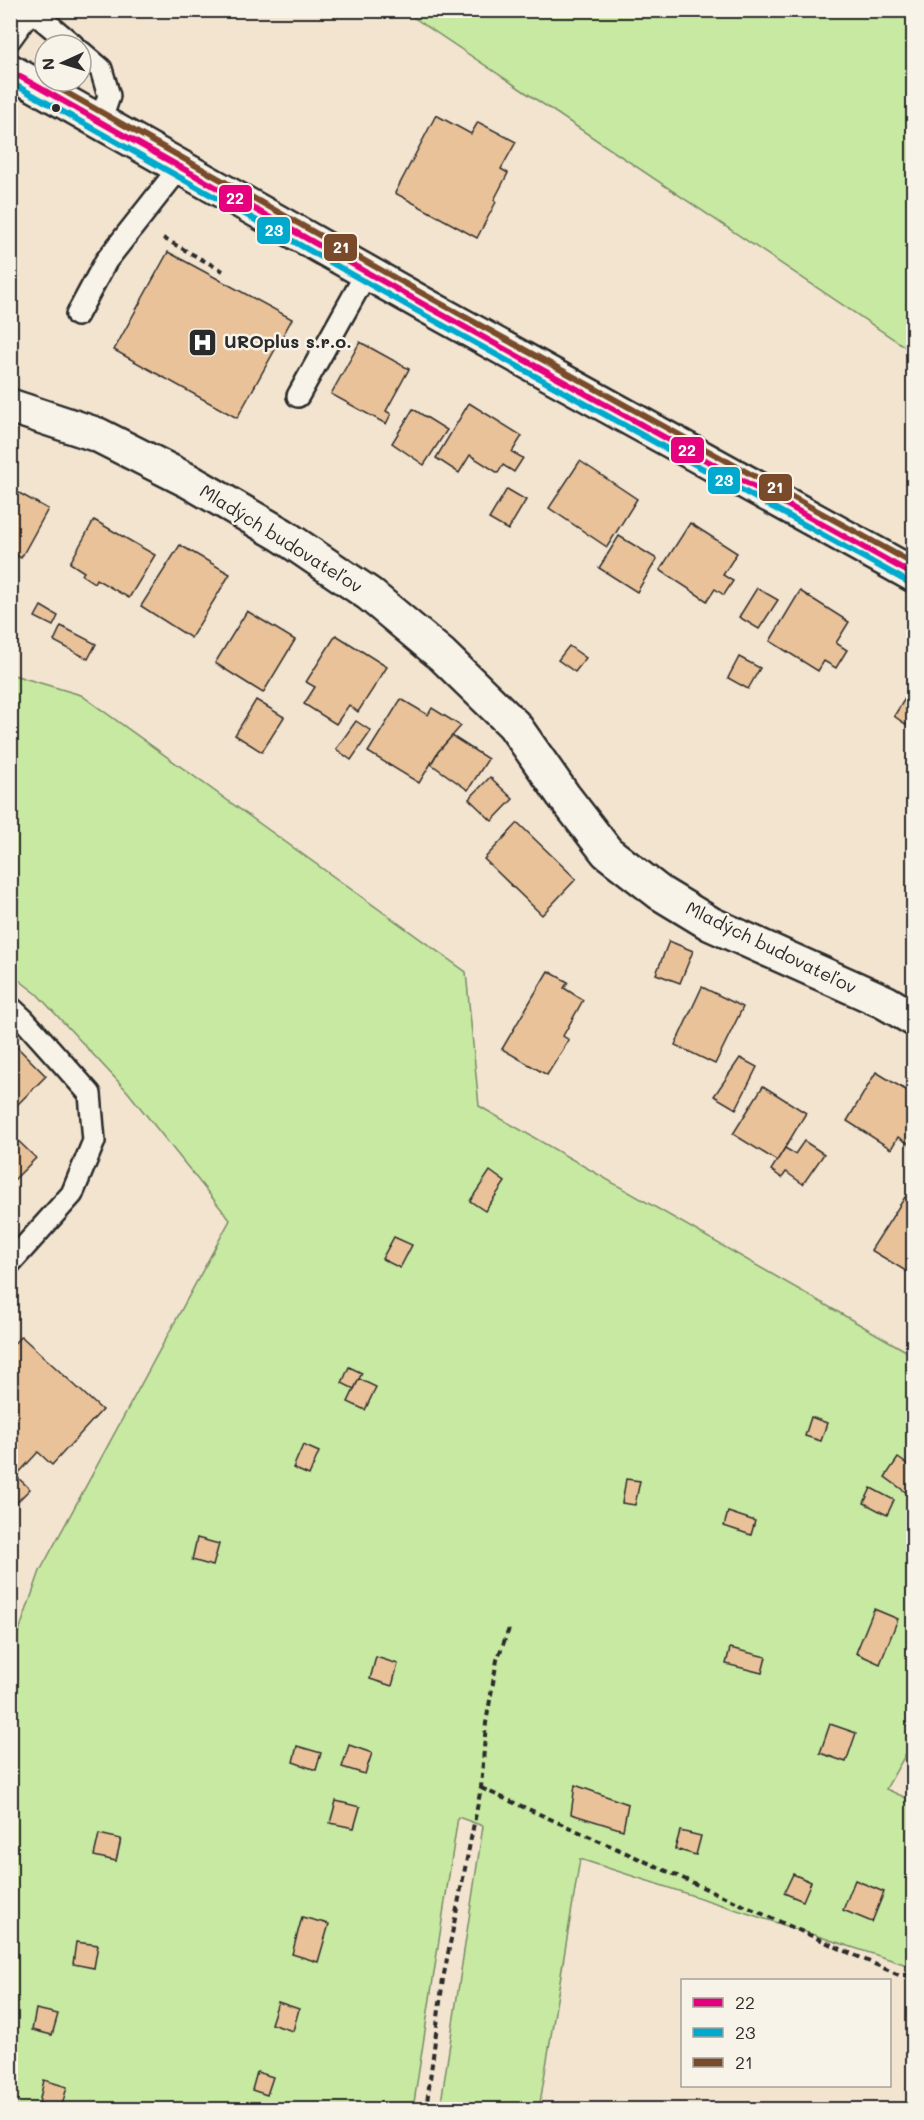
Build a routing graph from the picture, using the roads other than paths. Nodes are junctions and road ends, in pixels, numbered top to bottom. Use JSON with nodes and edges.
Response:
{"nodes":[{"id":1,"x":31,"y":10,"type":"edge"},
{"id":2,"x":59,"y":33,"type":"edge"},
{"id":3,"x":10,"y":39,"type":"edge"},
{"id":4,"x":93,"y":62,"type":"edge"},
{"id":5,"x":10,"y":71,"type":"edge"},
{"id":6,"x":100,"y":122,"type":"junction"},
{"id":7,"x":180,"y":166,"type":"junction"},
{"id":8,"x":367,"y":272,"type":"junction"},
{"id":9,"x":77,"y":315,"type":"dead end"},
{"id":10,"x":298,"y":396,"type":"dead end"},
{"id":11,"x":10,"y":406,"type":"edge"},
{"id":12,"x":914,"y":575,"type":"edge"},
{"id":13,"x":10,"y":1007,"type":"edge"},
{"id":14,"x":914,"y":1019,"type":"edge"},
{"id":15,"x":10,"y":1263,"type":"edge"}],
"edges":[{"from":1,"to":2,"type":"lane"},
{"from":1,"to":3,"type":"lane"},
{"from":4,"to":6,"type":"lane"},
{"from":5,"to":6,"type":"street"},
{"from":6,"to":7,"type":"street"},
{"from":7,"to":8,"type":"street"},
{"from":7,"to":9,"type":"lane"},
{"from":8,"to":10,"type":"lane"},
{"from":8,"to":12,"type":"street"},
{"from":11,"to":14,"type":"street","name":"Mladých budovateľov"},
{"from":13,"to":15,"type":"lane"}]}
